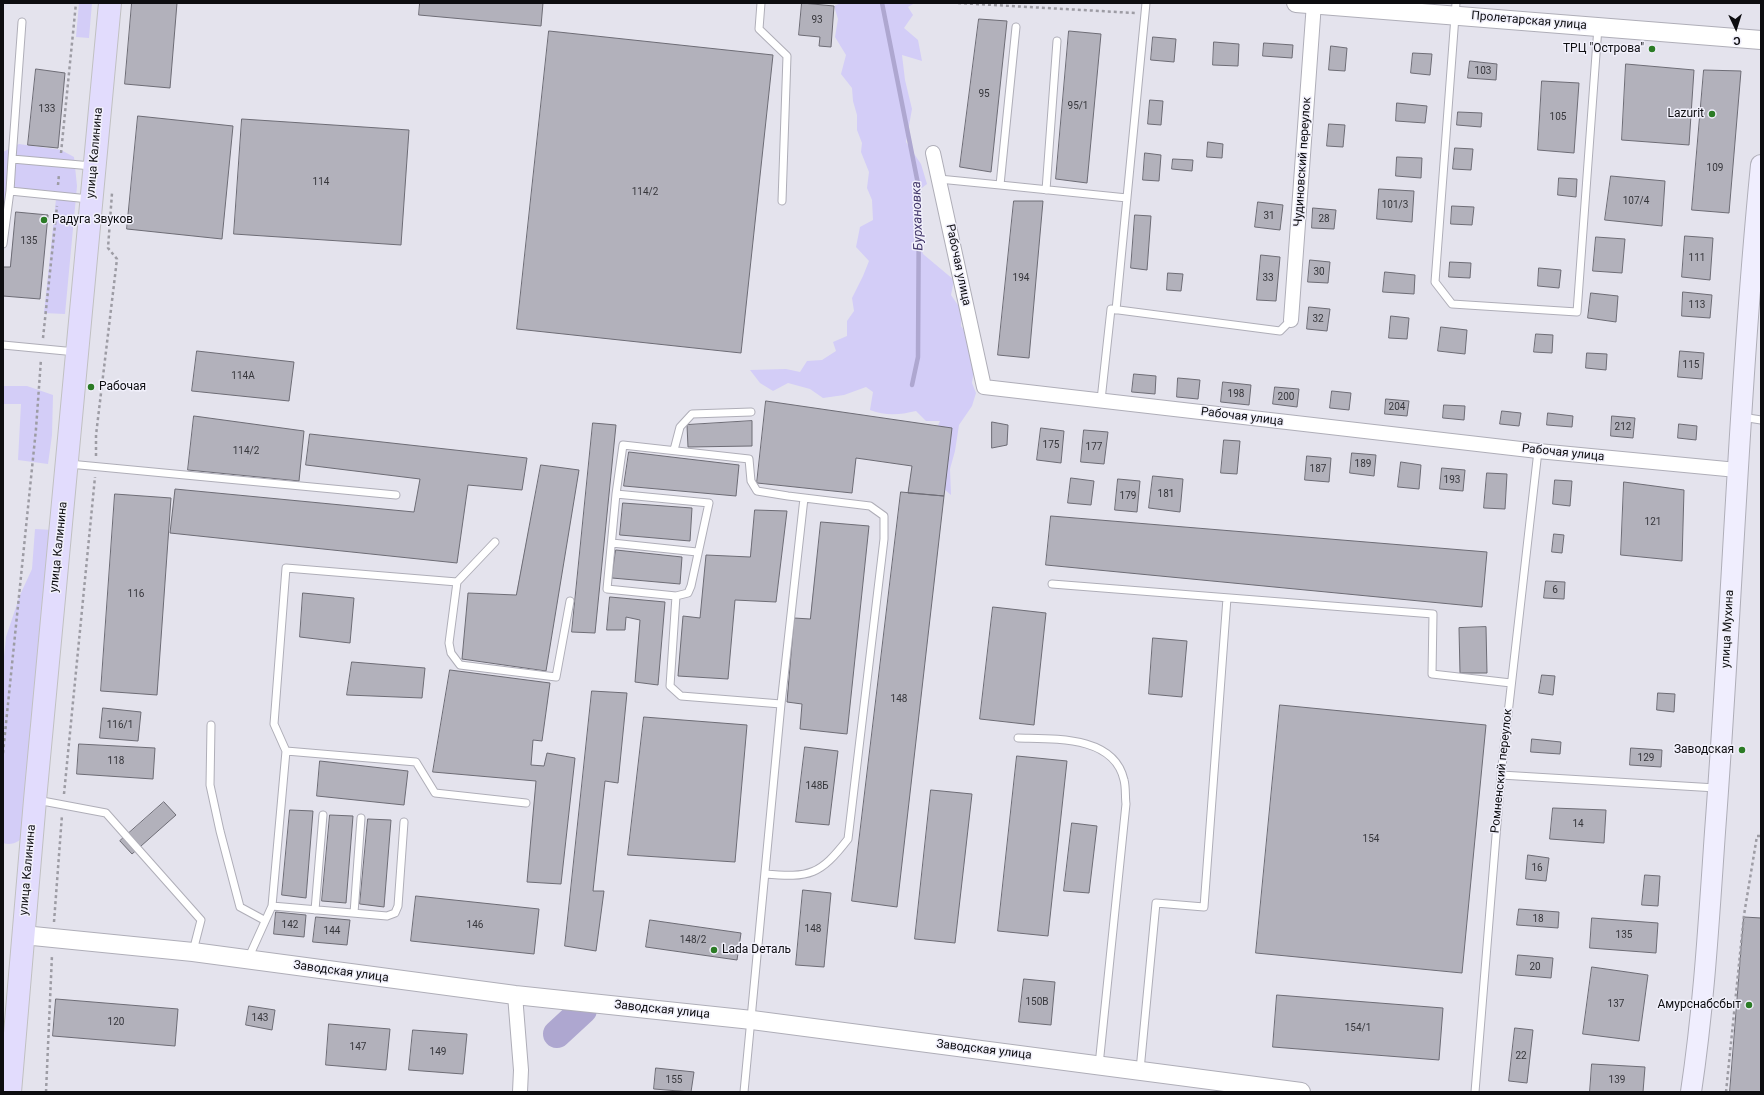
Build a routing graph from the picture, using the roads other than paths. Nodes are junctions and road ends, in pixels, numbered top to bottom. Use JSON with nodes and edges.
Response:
{"nodes":[{"id":1,"x":110,"y":3,"type":"edge"},
{"id":2,"x":760,"y":3,"type":"edge"},
{"id":3,"x":1146,"y":3,"type":"edge"},
{"id":4,"x":1296,"y":3,"type":"edge"},
{"id":5,"x":1314,"y":4,"type":"edge"},
{"id":6,"x":1456,"y":9,"type":"edge"},
{"id":7,"x":22,"y":22,"type":"dead end"},
{"id":8,"x":1016,"y":27,"type":"dead end"},
{"id":9,"x":1598,"y":27,"type":"junction"},
{"id":10,"x":1761,"y":40,"type":"edge"},
{"id":11,"x":1057,"y":41,"type":"dead end"},
{"id":12,"x":933,"y":153,"type":"dead end"},
{"id":13,"x":12,"y":159,"type":"junction"},
{"id":14,"x":1761,"y":165,"type":"edge"},
{"id":15,"x":94,"y":166,"type":"junction"},
{"id":16,"x":939,"y":179,"type":"junction"},
{"id":17,"x":1000,"y":185,"type":"junction"},
{"id":18,"x":1046,"y":190,"type":"junction"},
{"id":19,"x":10,"y":191,"type":"junction"},
{"id":20,"x":1127,"y":198,"type":"junction"},
{"id":21,"x":91,"y":199,"type":"junction"},
{"id":22,"x":782,"y":201,"type":"dead end"},
{"id":23,"x":3,"y":244,"type":"edge"},
{"id":24,"x":1116,"y":310,"type":"junction"},
{"id":25,"x":1291,"y":320,"type":"joint"},
{"id":26,"x":3,"y":345,"type":"edge"},
{"id":27,"x":76,"y":352,"type":"junction"},
{"id":28,"x":1101,"y":400,"type":"junction"},
{"id":29,"x":751,"y":412,"type":"dead end"},
{"id":30,"x":1740,"y":417,"type":"junction"},
{"id":31,"x":1761,"y":420,"type":"edge"},
{"id":32,"x":674,"y":450,"type":"junction"},
{"id":33,"x":1538,"y":451,"type":"junction"},
{"id":34,"x":67,"y":464,"type":"junction"},
{"id":35,"x":1737,"y":470,"type":"junction"},
{"id":36,"x":616,"y":494,"type":"junction"},
{"id":37,"x":396,"y":495,"type":"dead end"},
{"id":38,"x":804,"y":498,"type":"junction"},
{"id":39,"x":495,"y":542,"type":"dead end"},
{"id":40,"x":612,"y":543,"type":"junction"},
{"id":41,"x":697,"y":552,"type":"junction"},
{"id":42,"x":457,"y":582,"type":"junction"},
{"id":43,"x":1052,"y":584,"type":"dead end"},
{"id":44,"x":676,"y":596,"type":"junction"},
{"id":45,"x":1227,"y":598,"type":"junction"},
{"id":46,"x":570,"y":601,"type":"dead end"},
{"id":47,"x":1511,"y":683,"type":"junction"},
{"id":48,"x":781,"y":704,"type":"junction"},
{"id":49,"x":211,"y":725,"type":"dead end"},
{"id":50,"x":1018,"y":738,"type":"dead end"},
{"id":51,"x":286,"y":751,"type":"junction"},
{"id":52,"x":1501,"y":775,"type":"junction"},
{"id":53,"x":1718,"y":788,"type":"junction"},
{"id":54,"x":34,"y":800,"type":"junction"},
{"id":55,"x":526,"y":802,"type":"dead end"},
{"id":56,"x":323,"y":815,"type":"dead end"},
{"id":57,"x":361,"y":818,"type":"dead end"},
{"id":58,"x":404,"y":822,"type":"dead end"},
{"id":59,"x":765,"y":874,"type":"junction"},
{"id":60,"x":272,"y":906,"type":"junction"},
{"id":61,"x":315,"y":910,"type":"junction"},
{"id":62,"x":354,"y":913,"type":"junction"},
{"id":63,"x":264,"y":920,"type":"junction"},
{"id":64,"x":23,"y":935,"type":"junction"},
{"id":65,"x":193,"y":952,"type":"junction"},
{"id":66,"x":248,"y":959,"type":"junction"},
{"id":67,"x":515,"y":995,"type":"junction"},
{"id":68,"x":752,"y":1020,"type":"junction"},
{"id":69,"x":1099,"y":1065,"type":"junction"},
{"id":70,"x":1140,"y":1070,"type":"junction"},
{"id":71,"x":10,"y":1092,"type":"edge"},
{"id":72,"x":520,"y":1092,"type":"edge"},
{"id":73,"x":744,"y":1092,"type":"edge"},
{"id":74,"x":1301,"y":1092,"type":"edge"},
{"id":75,"x":1475,"y":1092,"type":"edge"},
{"id":76,"x":1691,"y":1092,"type":"edge"}],
"edges":[{"from":1,"to":15,"type":"main road","name":"улица Калинина"},
{"from":2,"to":22,"type":"lane"},
{"from":3,"to":20,"type":"lane"},
{"from":4,"to":5,"type":"street","name":"Пролетарская улица"},
{"from":5,"to":6,"type":"street","name":"Пролетарская улица"},
{"from":5,"to":25,"type":"street","name":"Чудиновский переулок"},
{"from":6,"to":9,"type":"street","name":"Пролетарская улица"},
{"from":6,"to":9,"type":"lane"},
{"from":7,"to":13,"type":"lane"},
{"from":8,"to":17,"type":"lane"},
{"from":9,"to":10,"type":"street","name":"Пролетарская улица"},
{"from":11,"to":18,"type":"lane"},
{"from":12,"to":16,"type":"street","name":"Рабочая улица"},
{"from":13,"to":15,"type":"lane"},
{"from":13,"to":19,"type":"lane"},
{"from":14,"to":30,"type":"main road","name":"улица Мухина"},
{"from":15,"to":21,"type":"main road","name":"улица Калинина"},
{"from":16,"to":17,"type":"lane"},
{"from":16,"to":28,"type":"street","name":"Рабочая улица"},
{"from":17,"to":18,"type":"lane"},
{"from":18,"to":20,"type":"lane"},
{"from":19,"to":21,"type":"lane"},
{"from":19,"to":23,"type":"lane"},
{"from":20,"to":24,"type":"lane"},
{"from":21,"to":27,"type":"main road","name":"улица Калинина"},
{"from":24,"to":25,"type":"lane"},
{"from":24,"to":28,"type":"lane"},
{"from":26,"to":27,"type":"lane"},
{"from":27,"to":34,"type":"main road","name":"улица Калинина"},
{"from":28,"to":33,"type":"street","name":"Рабочая улица"},
{"from":29,"to":32,"type":"lane"},
{"from":30,"to":31,"type":"lane"},
{"from":30,"to":35,"type":"main road","name":"улица Мухина"},
{"from":32,"to":36,"type":"lane"},
{"from":32,"to":38,"type":"lane"},
{"from":33,"to":35,"type":"street","name":"Рабочая улица"},
{"from":33,"to":47,"type":"lane","name":"Ромненский переулок"},
{"from":34,"to":37,"type":"lane"},
{"from":34,"to":54,"type":"main road","name":"улица Калинина"},
{"from":35,"to":53,"type":"main road","name":"улица Мухина"},
{"from":36,"to":40,"type":"lane"},
{"from":36,"to":41,"type":"lane"},
{"from":38,"to":48,"type":"lane"},
{"from":38,"to":59,"type":"lane"},
{"from":39,"to":42,"type":"lane"},
{"from":40,"to":41,"type":"lane"},
{"from":40,"to":44,"type":"lane"},
{"from":41,"to":44,"type":"lane"},
{"from":42,"to":46,"type":"lane"},
{"from":42,"to":51,"type":"lane"},
{"from":43,"to":45,"type":"lane"},
{"from":44,"to":48,"type":"lane"},
{"from":45,"to":47,"type":"lane"},
{"from":45,"to":70,"type":"lane"},
{"from":47,"to":52,"type":"lane","name":"Ромненский переулок"},
{"from":48,"to":59,"type":"lane"},
{"from":49,"to":63,"type":"lane"},
{"from":50,"to":69,"type":"lane"},
{"from":51,"to":55,"type":"lane"},
{"from":51,"to":60,"type":"lane"},
{"from":52,"to":53,"type":"lane"},
{"from":52,"to":75,"type":"lane","name":"Ромненский переулок"},
{"from":53,"to":76,"type":"main road","name":"улица Мухина"},
{"from":54,"to":64,"type":"main road","name":"улица Калинина"},
{"from":54,"to":65,"type":"lane"},
{"from":56,"to":61,"type":"lane"},
{"from":57,"to":62,"type":"lane"},
{"from":58,"to":62,"type":"lane"},
{"from":59,"to":68,"type":"lane"},
{"from":60,"to":61,"type":"lane"},
{"from":60,"to":63,"type":"lane"},
{"from":61,"to":62,"type":"lane"},
{"from":63,"to":66,"type":"lane"},
{"from":64,"to":65,"type":"street","name":"Заводская улица"},
{"from":64,"to":71,"type":"main road","name":"улица Калинина"},
{"from":65,"to":66,"type":"street","name":"Заводская улица"},
{"from":66,"to":67,"type":"street","name":"Заводская улица"},
{"from":67,"to":68,"type":"street","name":"Заводская улица"},
{"from":67,"to":72,"type":"street"},
{"from":68,"to":69,"type":"street","name":"Заводская улица"},
{"from":68,"to":73,"type":"lane"},
{"from":69,"to":70,"type":"street","name":"Заводская улица"},
{"from":70,"to":74,"type":"street","name":"Заводская улица"}]}
